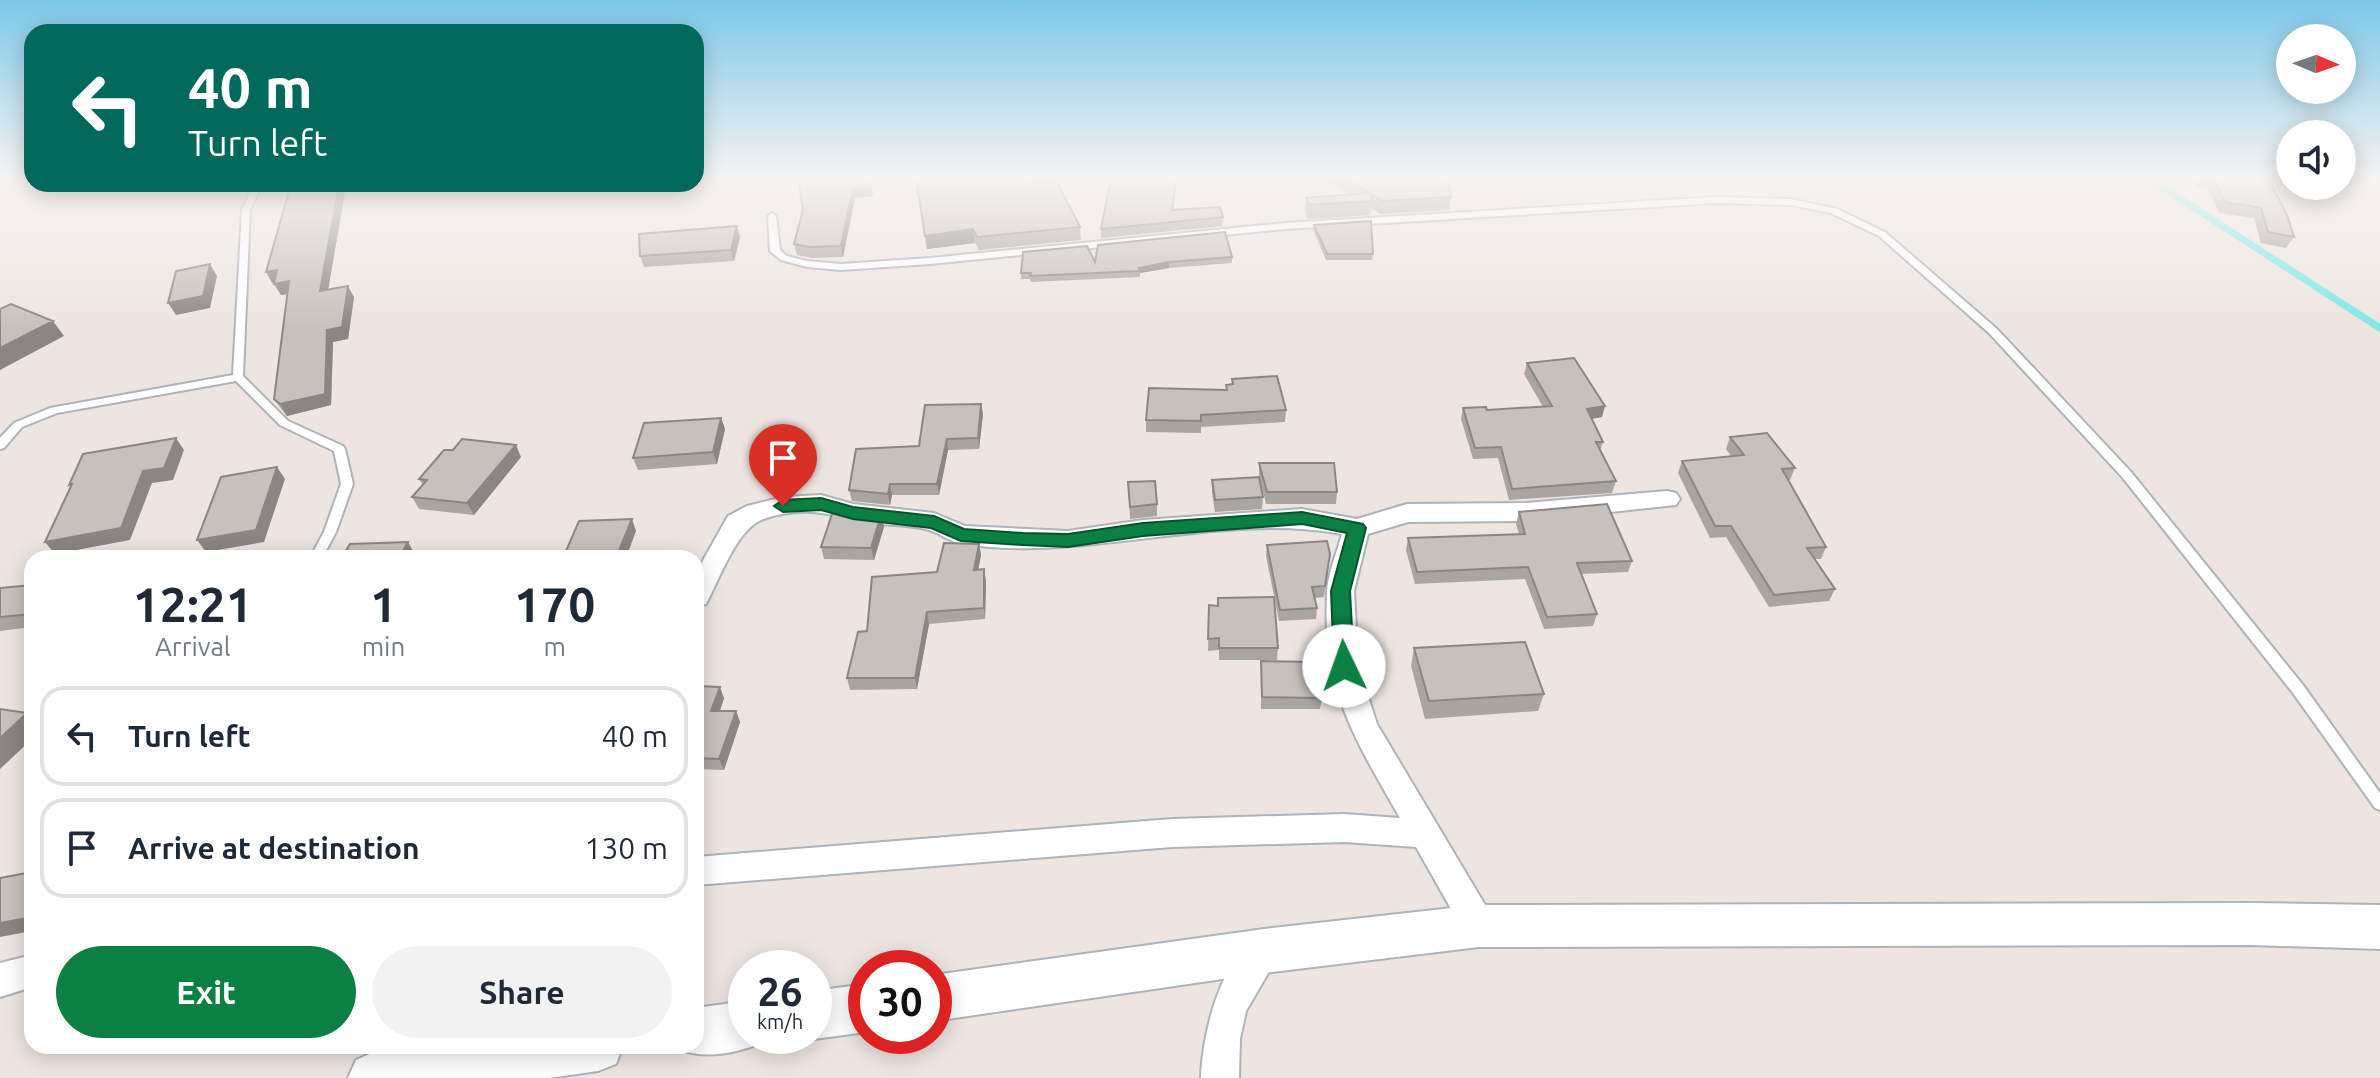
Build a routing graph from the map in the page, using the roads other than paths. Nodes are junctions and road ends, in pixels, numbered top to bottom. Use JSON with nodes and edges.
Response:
{"nodes":[{"id":1,"x":245,"y":228,"type":"edge"},
{"id":2,"x":773,"y":228,"type":"edge"},
{"id":3,"x":1262,"y":228,"type":"edge"},
{"id":4,"x":1870,"y":228,"type":"edge"},
{"id":5,"x":238,"y":377,"type":"junction"},
{"id":6,"x":18,"y":425,"type":"junction"},
{"id":7,"x":0,"y":427,"type":"edge"},
{"id":8,"x":0,"y":445,"type":"edge"},
{"id":9,"x":1667,"y":499,"type":"dead end"},
{"id":10,"x":1357,"y":528,"type":"junction"},
{"id":11,"x":320,"y":550,"type":"edge"},
{"id":12,"x":704,"y":582,"type":"edge"},
{"id":13,"x":2380,"y":804,"type":"edge"},
{"id":14,"x":1426,"y":834,"type":"junction"},
{"id":15,"x":704,"y":870,"type":"edge"},
{"id":16,"x":1479,"y":926,"type":"junction"},
{"id":17,"x":2380,"y":927,"type":"edge"},
{"id":18,"x":1264,"y":951,"type":"junction"},
{"id":19,"x":24,"y":973,"type":"edge"},
{"id":20,"x":0,"y":980,"type":"edge"},
{"id":21,"x":952,"y":995,"type":"edge"},
{"id":22,"x":728,"y":1028,"type":"edge"},
{"id":23,"x":704,"y":1031,"type":"edge"},
{"id":24,"x":542,"y":1054,"type":"edge"},
{"id":25,"x":374,"y":1078,"type":"edge"},
{"id":26,"x":1220,"y":1078,"type":"edge"}],
"edges":[{"from":1,"to":5,"type":"lane"},
{"from":2,"to":3,"type":"lane"},
{"from":4,"to":13,"type":"lane"},
{"from":5,"to":6,"type":"lane"},
{"from":5,"to":11,"type":"lane"},
{"from":6,"to":7,"type":"lane"},
{"from":6,"to":8,"type":"lane"},
{"from":9,"to":10,"type":"street"},
{"from":10,"to":12,"type":"street"},
{"from":10,"to":14,"type":"street"},
{"from":14,"to":15,"type":"street"},
{"from":14,"to":16,"type":"street"},
{"from":16,"to":17,"type":"main road"},
{"from":16,"to":18,"type":"main road"},
{"from":18,"to":21,"type":"main road"},
{"from":18,"to":26,"type":"street"},
{"from":19,"to":20,"type":"street"},
{"from":22,"to":23,"type":"main road"},
{"from":24,"to":25,"type":"main road"}]}
